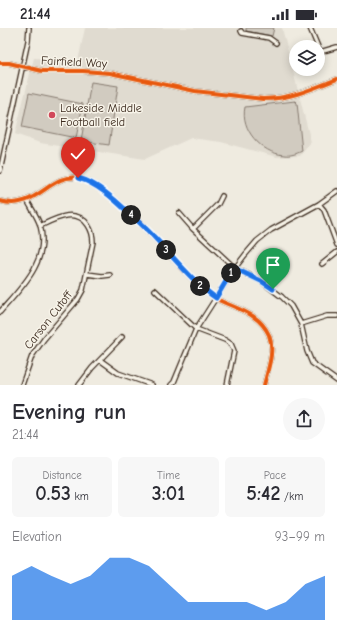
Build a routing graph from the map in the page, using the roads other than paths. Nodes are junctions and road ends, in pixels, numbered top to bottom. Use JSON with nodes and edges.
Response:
{"nodes":[{"id":1,"x":29,"y":28,"type":"edge"},
{"id":2,"x":310,"y":28,"type":"edge"},
{"id":3,"x":241,"y":31,"type":"dead end"},
{"id":4,"x":315,"y":40,"type":"edge"},
{"id":5,"x":276,"y":43,"type":"dead end"},
{"id":6,"x":337,"y":47,"type":"edge"},
{"id":7,"x":325,"y":51,"type":"edge"},
{"id":8,"x":0,"y":63,"type":"edge"},
{"id":9,"x":23,"y":67,"type":"junction"},
{"id":10,"x":337,"y":80,"type":"edge"},
{"id":11,"x":0,"y":171,"type":"edge"},
{"id":12,"x":337,"y":191,"type":"edge"},
{"id":13,"x":222,"y":196,"type":"dead end"},
{"id":14,"x":27,"y":200,"type":"junction"},
{"id":15,"x":0,"y":201,"type":"edge"},
{"id":16,"x":319,"y":204,"type":"junction"},
{"id":17,"x":179,"y":213,"type":"dead end"},
{"id":18,"x":40,"y":226,"type":"junction"},
{"id":19,"x":193,"y":229,"type":"junction"},
{"id":20,"x":337,"y":246,"type":"edge"},
{"id":21,"x":337,"y":252,"type":"edge"},
{"id":22,"x":322,"y":264,"type":"dead end"},
{"id":23,"x":234,"y":268,"type":"junction"},
{"id":24,"x":87,"y":274,"type":"junction"},
{"id":25,"x":110,"y":275,"type":"dead end"},
{"id":26,"x":155,"y":290,"type":"dead end"},
{"id":27,"x":216,"y":298,"type":"junction"},
{"id":28,"x":0,"y":312,"type":"edge"},
{"id":29,"x":337,"y":316,"type":"edge"},
{"id":30,"x":301,"y":324,"type":"junction"},
{"id":31,"x":196,"y":329,"type":"junction"},
{"id":32,"x":122,"y":337,"type":"dead end"},
{"id":33,"x":100,"y":360,"type":"junction"},
{"id":34,"x":337,"y":380,"type":"edge"},
{"id":35,"x":22,"y":385,"type":"edge"},
{"id":36,"x":79,"y":385,"type":"edge"},
{"id":37,"x":152,"y":385,"type":"edge"},
{"id":38,"x":171,"y":385,"type":"edge"},
{"id":39,"x":227,"y":385,"type":"edge"},
{"id":40,"x":264,"y":385,"type":"edge"}],
"edges":[{"from":1,"to":9,"type":"street"},
{"from":2,"to":4,"type":"street"},
{"from":3,"to":5,"type":"street"},
{"from":6,"to":7,"type":"street"},
{"from":8,"to":9,"type":"street","name":"Fairfield Way"},
{"from":9,"to":10,"type":"street","name":"Fairfield Way"},
{"from":9,"to":11,"type":"street"},
{"from":12,"to":16,"type":"street"},
{"from":13,"to":19,"type":"street"},
{"from":14,"to":15,"type":"street"},
{"from":14,"to":18,"type":"street"},
{"from":14,"to":27,"type":"street"},
{"from":16,"to":20,"type":"street"},
{"from":16,"to":23,"type":"street"},
{"from":17,"to":19,"type":"street"},
{"from":18,"to":24,"type":"street","name":"Carson Cutoff"},
{"from":18,"to":28,"type":"street"},
{"from":19,"to":23,"type":"street"},
{"from":21,"to":22,"type":"street"},
{"from":23,"to":27,"type":"street"},
{"from":23,"to":30,"type":"street"},
{"from":24,"to":25,"type":"street"},
{"from":24,"to":35,"type":"street","name":"Carson Cutoff"},
{"from":26,"to":31,"type":"street"},
{"from":27,"to":31,"type":"street"},
{"from":27,"to":40,"type":"street"},
{"from":29,"to":30,"type":"street"},
{"from":30,"to":34,"type":"street"},
{"from":31,"to":38,"type":"street"},
{"from":31,"to":39,"type":"street"},
{"from":32,"to":33,"type":"street"},
{"from":33,"to":36,"type":"street"},
{"from":33,"to":37,"type":"street"}]}
